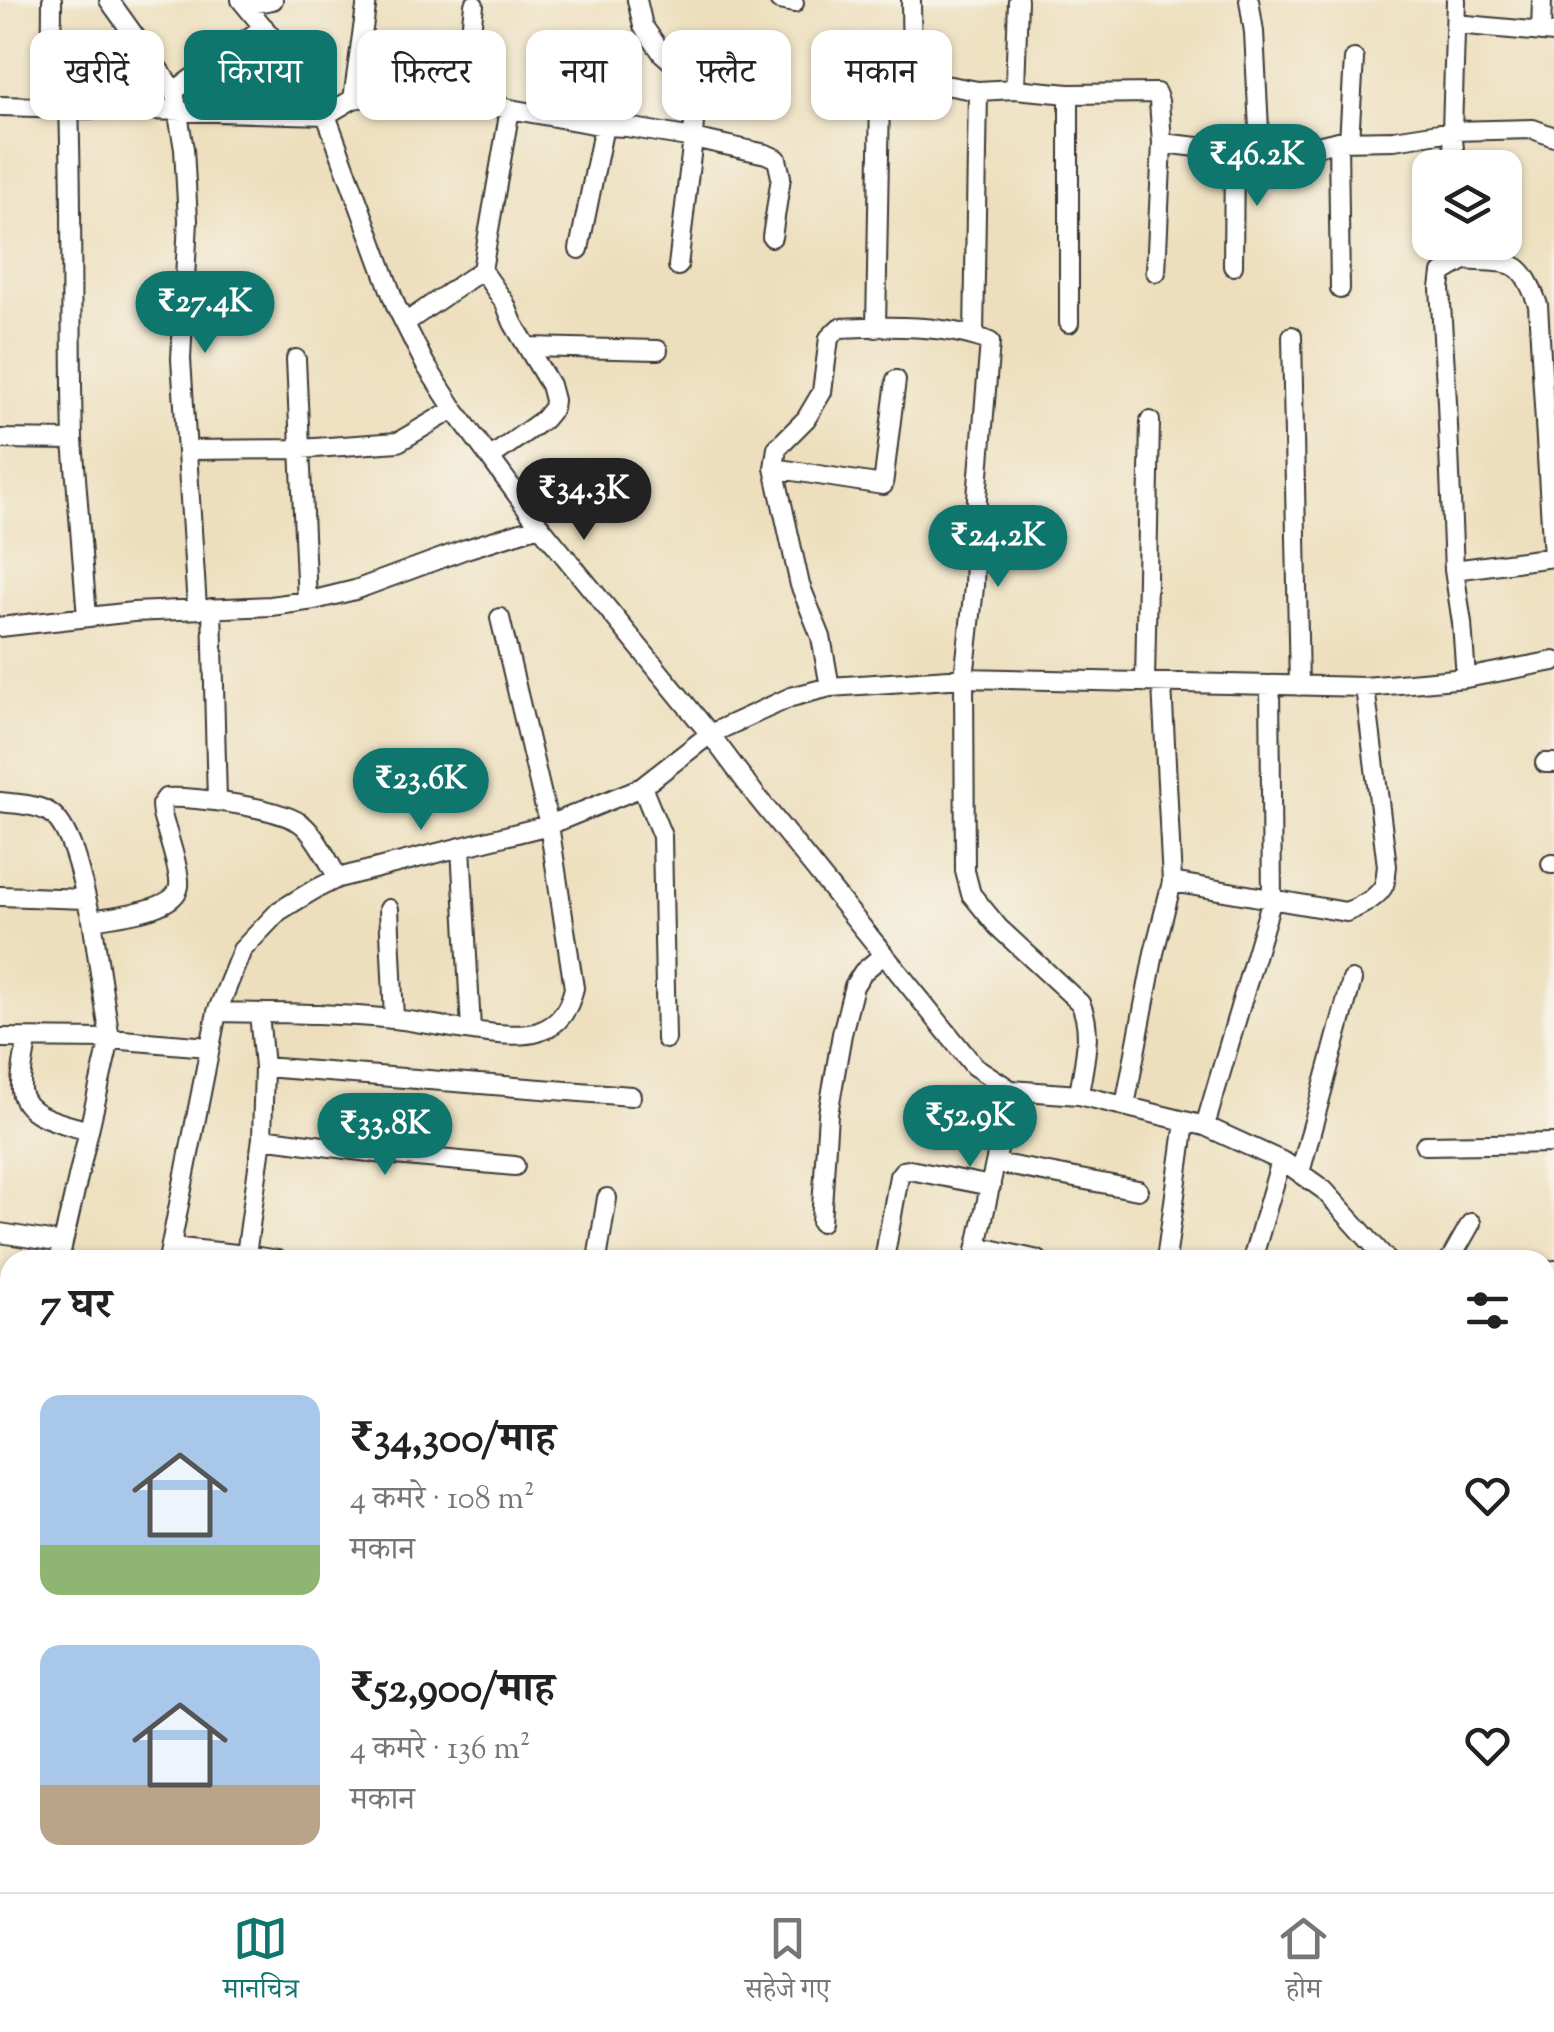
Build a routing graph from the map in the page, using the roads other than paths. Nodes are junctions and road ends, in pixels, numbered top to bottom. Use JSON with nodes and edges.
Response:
{"nodes":[{"id":1,"x":52,"y":0,"type":"edge"},
{"id":2,"x":108,"y":0,"type":"edge"},
{"id":3,"x":273,"y":0,"type":"edge"},
{"id":4,"x":368,"y":0,"type":"edge"},
{"id":5,"x":637,"y":0,"type":"edge"},
{"id":6,"x":912,"y":0,"type":"edge"},
{"id":7,"x":1018,"y":0,"type":"edge"},
{"id":8,"x":1249,"y":0,"type":"edge"},
{"id":9,"x":1456,"y":0,"type":"edge"},
{"id":10,"x":1542,"y":0,"type":"edge"},
{"id":11,"x":243,"y":3,"type":"edge"},
{"id":12,"x":474,"y":5,"type":"dead end"},
{"id":13,"x":1456,"y":24,"type":"junction"},
{"id":14,"x":264,"y":28,"type":"joint"},
{"id":15,"x":54,"y":30,"type":"edge"},
{"id":16,"x":471,"y":30,"type":"edge"},
{"id":17,"x":912,"y":30,"type":"edge"},
{"id":18,"x":1548,"y":32,"type":"edge"},
{"id":19,"x":1354,"y":60,"type":"dead end"},
{"id":20,"x":952,"y":86,"type":"edge"},
{"id":21,"x":1015,"y":90,"type":"junction"},
{"id":22,"x":978,"y":91,"type":"junction"},
{"id":23,"x":1068,"y":94,"type":"junction"},
{"id":24,"x":357,"y":98,"type":"edge"},
{"id":25,"x":353,"y":99,"type":"junction"},
{"id":26,"x":175,"y":100,"type":"junction"},
{"id":27,"x":164,"y":101,"type":"edge"},
{"id":28,"x":184,"y":101,"type":"edge"},
{"id":29,"x":0,"y":106,"type":"edge"},
{"id":30,"x":30,"y":106,"type":"edge"},
{"id":31,"x":337,"y":108,"type":"edge"},
{"id":32,"x":506,"y":108,"type":"edge"},
{"id":33,"x":510,"y":109,"type":"junction"},
{"id":34,"x":62,"y":120,"type":"edge"},
{"id":35,"x":328,"y":120,"type":"edge"},
{"id":36,"x":880,"y":120,"type":"edge"},
{"id":37,"x":604,"y":126,"type":"junction"},
{"id":38,"x":1452,"y":132,"type":"junction"},
{"id":39,"x":1554,"y":136,"type":"edge"},
{"id":40,"x":693,"y":138,"type":"junction"},
{"id":41,"x":1344,"y":141,"type":"junction"},
{"id":42,"x":1162,"y":143,"type":"junction"},
{"id":43,"x":1260,"y":149,"type":"junction"},
{"id":44,"x":1234,"y":150,"type":"junction"},
{"id":45,"x":1454,"y":150,"type":"edge"},
{"id":46,"x":772,"y":236,"type":"dead end"},
{"id":47,"x":579,"y":249,"type":"dead end"},
{"id":48,"x":1455,"y":260,"type":"edge"},
{"id":49,"x":1498,"y":260,"type":"edge"},
{"id":50,"x":678,"y":266,"type":"dead end"},
{"id":51,"x":1232,"y":266,"type":"dead end"},
{"id":52,"x":482,"y":270,"type":"junction"},
{"id":53,"x":1156,"y":272,"type":"dead end"},
{"id":54,"x":1340,"y":288,"type":"dead end"},
{"id":55,"x":405,"y":323,"type":"junction"},
{"id":56,"x":1069,"y":323,"type":"dead end"},
{"id":57,"x":876,"y":328,"type":"junction"},
{"id":58,"x":974,"y":335,"type":"junction"},
{"id":59,"x":1292,"y":336,"type":"dead end"},
{"id":60,"x":528,"y":347,"type":"junction"},
{"id":61,"x":658,"y":350,"type":"dead end"},
{"id":62,"x":296,"y":359,"type":"dead end"},
{"id":63,"x":896,"y":380,"type":"dead end"},
{"id":64,"x":454,"y":408,"type":"junction"},
{"id":65,"x":1150,"y":420,"type":"dead end"},
{"id":66,"x":0,"y":440,"type":"edge"},
{"id":67,"x":73,"y":440,"type":"junction"},
{"id":68,"x":301,"y":449,"type":"junction"},
{"id":69,"x":187,"y":450,"type":"junction"},
{"id":70,"x":491,"y":457,"type":"junction"},
{"id":71,"x":774,"y":468,"type":"junction"},
{"id":72,"x":540,"y":526,"type":"junction"},
{"id":73,"x":1454,"y":570,"type":"junction"},
{"id":74,"x":308,"y":601,"type":"junction"},
{"id":75,"x":205,"y":608,"type":"junction"},
{"id":76,"x":87,"y":617,"type":"junction"},
{"id":77,"x":500,"y":618,"type":"dead end"},
{"id":78,"x":0,"y":627,"type":"edge"},
{"id":79,"x":1554,"y":661,"type":"edge"},
{"id":80,"x":964,"y":678,"type":"junction"},
{"id":81,"x":1466,"y":678,"type":"junction"},
{"id":82,"x":1154,"y":683,"type":"junction"},
{"id":83,"x":1270,"y":685,"type":"junction"},
{"id":84,"x":1299,"y":686,"type":"junction"},
{"id":85,"x":830,"y":687,"type":"junction"},
{"id":86,"x":1365,"y":687,"type":"junction"},
{"id":87,"x":710,"y":734,"type":"junction"},
{"id":88,"x":642,"y":786,"type":"junction"},
{"id":89,"x":0,"y":802,"type":"edge"},
{"id":90,"x":217,"y":802,"type":"junction"},
{"id":91,"x":549,"y":825,"type":"junction"},
{"id":92,"x":461,"y":847,"type":"junction"},
{"id":93,"x":338,"y":878,"type":"junction"},
{"id":94,"x":1172,"y":882,"type":"junction"},
{"id":95,"x":0,"y":896,"type":"edge"},
{"id":96,"x":86,"y":899,"type":"junction"},
{"id":97,"x":1272,"y":899,"type":"junction"},
{"id":98,"x":389,"y":910,"type":"dead end"},
{"id":99,"x":92,"y":920,"type":"junction"},
{"id":100,"x":883,"y":955,"type":"junction"},
{"id":101,"x":1352,"y":980,"type":"dead end"},
{"id":102,"x":217,"y":1012,"type":"junction"},
{"id":103,"x":259,"y":1013,"type":"junction"},
{"id":104,"x":394,"y":1019,"type":"junction"},
{"id":105,"x":470,"y":1029,"type":"junction"},
{"id":106,"x":0,"y":1038,"type":"edge"},
{"id":107,"x":110,"y":1039,"type":"junction"},
{"id":108,"x":666,"y":1039,"type":"dead end"},
{"id":109,"x":27,"y":1040,"type":"junction"},
{"id":110,"x":209,"y":1048,"type":"junction"},
{"id":111,"x":264,"y":1068,"type":"junction"},
{"id":112,"x":1012,"y":1090,"type":"junction"},
{"id":113,"x":1079,"y":1095,"type":"junction"},
{"id":114,"x":631,"y":1096,"type":"dead end"},
{"id":115,"x":1125,"y":1106,"type":"junction"},
{"id":116,"x":1185,"y":1122,"type":"junction"},
{"id":117,"x":1205,"y":1126,"type":"junction"},
{"id":118,"x":89,"y":1131,"type":"junction"},
{"id":119,"x":262,"y":1138,"type":"junction"},
{"id":120,"x":1554,"y":1143,"type":"edge"},
{"id":121,"x":1425,"y":1144,"type":"dead end"},
{"id":122,"x":1281,"y":1161,"type":"junction"},
{"id":123,"x":996,"y":1163,"type":"junction"},
{"id":124,"x":515,"y":1166,"type":"dead end"},
{"id":125,"x":1300,"y":1173,"type":"junction"},
{"id":126,"x":990,"y":1186,"type":"junction"},
{"id":127,"x":1138,"y":1190,"type":"dead end"},
{"id":128,"x":607,"y":1198,"type":"dead end"},
{"id":129,"x":821,"y":1222,"type":"dead end"},
{"id":130,"x":1472,"y":1224,"type":"dead end"},
{"id":131,"x":0,"y":1233,"type":"edge"},
{"id":132,"x":55,"y":1250,"type":"edge"},
{"id":133,"x":61,"y":1250,"type":"edge"},
{"id":134,"x":170,"y":1250,"type":"edge"},
{"id":135,"x":247,"y":1250,"type":"edge"},
{"id":136,"x":599,"y":1250,"type":"edge"},
{"id":137,"x":886,"y":1250,"type":"edge"},
{"id":138,"x":976,"y":1250,"type":"edge"},
{"id":139,"x":1167,"y":1250,"type":"edge"},
{"id":140,"x":1255,"y":1250,"type":"edge"},
{"id":141,"x":1378,"y":1250,"type":"edge"},
{"id":142,"x":1456,"y":1250,"type":"edge"}],
"edges":[{"from":1,"to":15,"type":"street"},
{"from":2,"to":26,"type":"street"},
{"from":3,"to":11,"type":"street"},
{"from":4,"to":25,"type":"street"},
{"from":5,"to":40,"type":"street"},
{"from":6,"to":17,"type":"street"},
{"from":7,"to":21,"type":"street"},
{"from":8,"to":43,"type":"street"},
{"from":9,"to":13,"type":"street"},
{"from":10,"to":18,"type":"street"},
{"from":11,"to":14,"type":"street"},
{"from":12,"to":16,"type":"street"},
{"from":13,"to":18,"type":"street"},
{"from":13,"to":38,"type":"street"},
{"from":14,"to":26,"type":"street"},
{"from":19,"to":41,"type":"street"},
{"from":20,"to":22,"type":"street"},
{"from":21,"to":22,"type":"street"},
{"from":21,"to":23,"type":"street"},
{"from":22,"to":58,"type":"street"},
{"from":23,"to":42,"type":"street"},
{"from":23,"to":56,"type":"street"},
{"from":24,"to":25,"type":"street"},
{"from":25,"to":31,"type":"street"},
{"from":26,"to":27,"type":"street"},
{"from":26,"to":28,"type":"street"},
{"from":26,"to":69,"type":"street"},
{"from":29,"to":30,"type":"street"},
{"from":32,"to":33,"type":"street"},
{"from":33,"to":37,"type":"street"},
{"from":33,"to":52,"type":"street"},
{"from":34,"to":67,"type":"street"},
{"from":35,"to":55,"type":"street"},
{"from":36,"to":57,"type":"street"},
{"from":37,"to":40,"type":"street"},
{"from":37,"to":47,"type":"street"},
{"from":38,"to":39,"type":"street"},
{"from":38,"to":41,"type":"street"},
{"from":38,"to":45,"type":"street"},
{"from":40,"to":46,"type":"street"},
{"from":40,"to":50,"type":"street"},
{"from":41,"to":43,"type":"street"},
{"from":41,"to":54,"type":"street"},
{"from":42,"to":44,"type":"street"},
{"from":42,"to":53,"type":"street"},
{"from":43,"to":44,"type":"street"},
{"from":44,"to":51,"type":"street"},
{"from":48,"to":73,"type":"street"},
{"from":49,"to":73,"type":"street"},
{"from":52,"to":55,"type":"street"},
{"from":52,"to":60,"type":"street"},
{"from":55,"to":64,"type":"street"},
{"from":57,"to":58,"type":"street"},
{"from":57,"to":71,"type":"street"},
{"from":58,"to":80,"type":"street"},
{"from":59,"to":84,"type":"street"},
{"from":60,"to":61,"type":"street"},
{"from":60,"to":70,"type":"street"},
{"from":62,"to":68,"type":"street"},
{"from":63,"to":71,"type":"street"},
{"from":64,"to":68,"type":"street"},
{"from":64,"to":70,"type":"street"},
{"from":65,"to":82,"type":"street"},
{"from":66,"to":67,"type":"street"},
{"from":67,"to":76,"type":"street"},
{"from":68,"to":69,"type":"street"},
{"from":68,"to":74,"type":"street"},
{"from":69,"to":75,"type":"street"},
{"from":70,"to":72,"type":"street"},
{"from":71,"to":85,"type":"street"},
{"from":72,"to":74,"type":"street"},
{"from":72,"to":87,"type":"street"},
{"from":73,"to":81,"type":"street"},
{"from":74,"to":75,"type":"street"},
{"from":75,"to":76,"type":"street"},
{"from":75,"to":90,"type":"street"},
{"from":76,"to":78,"type":"street"},
{"from":77,"to":91,"type":"street"},
{"from":79,"to":81,"type":"street"},
{"from":80,"to":82,"type":"street"},
{"from":80,"to":85,"type":"street"},
{"from":80,"to":113,"type":"street"},
{"from":81,"to":86,"type":"street"},
{"from":82,"to":83,"type":"street"},
{"from":82,"to":94,"type":"street"},
{"from":83,"to":84,"type":"street"},
{"from":83,"to":97,"type":"street"},
{"from":84,"to":86,"type":"street"},
{"from":85,"to":87,"type":"street"},
{"from":86,"to":97,"type":"street"},
{"from":87,"to":88,"type":"street"},
{"from":87,"to":100,"type":"street"},
{"from":88,"to":91,"type":"street"},
{"from":88,"to":108,"type":"street"},
{"from":89,"to":96,"type":"street"},
{"from":90,"to":93,"type":"street"},
{"from":90,"to":99,"type":"street"},
{"from":91,"to":92,"type":"street"},
{"from":91,"to":105,"type":"street"},
{"from":92,"to":93,"type":"street"},
{"from":92,"to":105,"type":"street"},
{"from":93,"to":102,"type":"street"},
{"from":94,"to":97,"type":"street"},
{"from":94,"to":115,"type":"street"},
{"from":95,"to":96,"type":"street"},
{"from":96,"to":99,"type":"street"},
{"from":97,"to":117,"type":"street"},
{"from":98,"to":104,"type":"street"},
{"from":99,"to":107,"type":"street"},
{"from":100,"to":112,"type":"street"},
{"from":100,"to":129,"type":"street"},
{"from":101,"to":125,"type":"street"},
{"from":102,"to":103,"type":"street"},
{"from":102,"to":110,"type":"street"},
{"from":103,"to":104,"type":"street"},
{"from":103,"to":111,"type":"street"},
{"from":104,"to":105,"type":"street"},
{"from":106,"to":109,"type":"street"},
{"from":107,"to":109,"type":"street"},
{"from":107,"to":110,"type":"street"},
{"from":107,"to":118,"type":"street"},
{"from":109,"to":118,"type":"street"},
{"from":110,"to":134,"type":"street"},
{"from":111,"to":114,"type":"street"},
{"from":111,"to":119,"type":"street"},
{"from":112,"to":113,"type":"street"},
{"from":112,"to":123,"type":"street"},
{"from":113,"to":115,"type":"street"},
{"from":115,"to":116,"type":"street"},
{"from":116,"to":117,"type":"street"},
{"from":116,"to":139,"type":"street"},
{"from":117,"to":122,"type":"street"},
{"from":118,"to":133,"type":"street"},
{"from":119,"to":124,"type":"street"},
{"from":119,"to":135,"type":"street"},
{"from":120,"to":121,"type":"street"},
{"from":122,"to":125,"type":"street"},
{"from":122,"to":140,"type":"street"},
{"from":123,"to":126,"type":"street"},
{"from":123,"to":127,"type":"street"},
{"from":125,"to":141,"type":"street"},
{"from":126,"to":137,"type":"street"},
{"from":126,"to":138,"type":"street"},
{"from":128,"to":136,"type":"street"},
{"from":130,"to":142,"type":"street"},
{"from":131,"to":132,"type":"street"}]}
